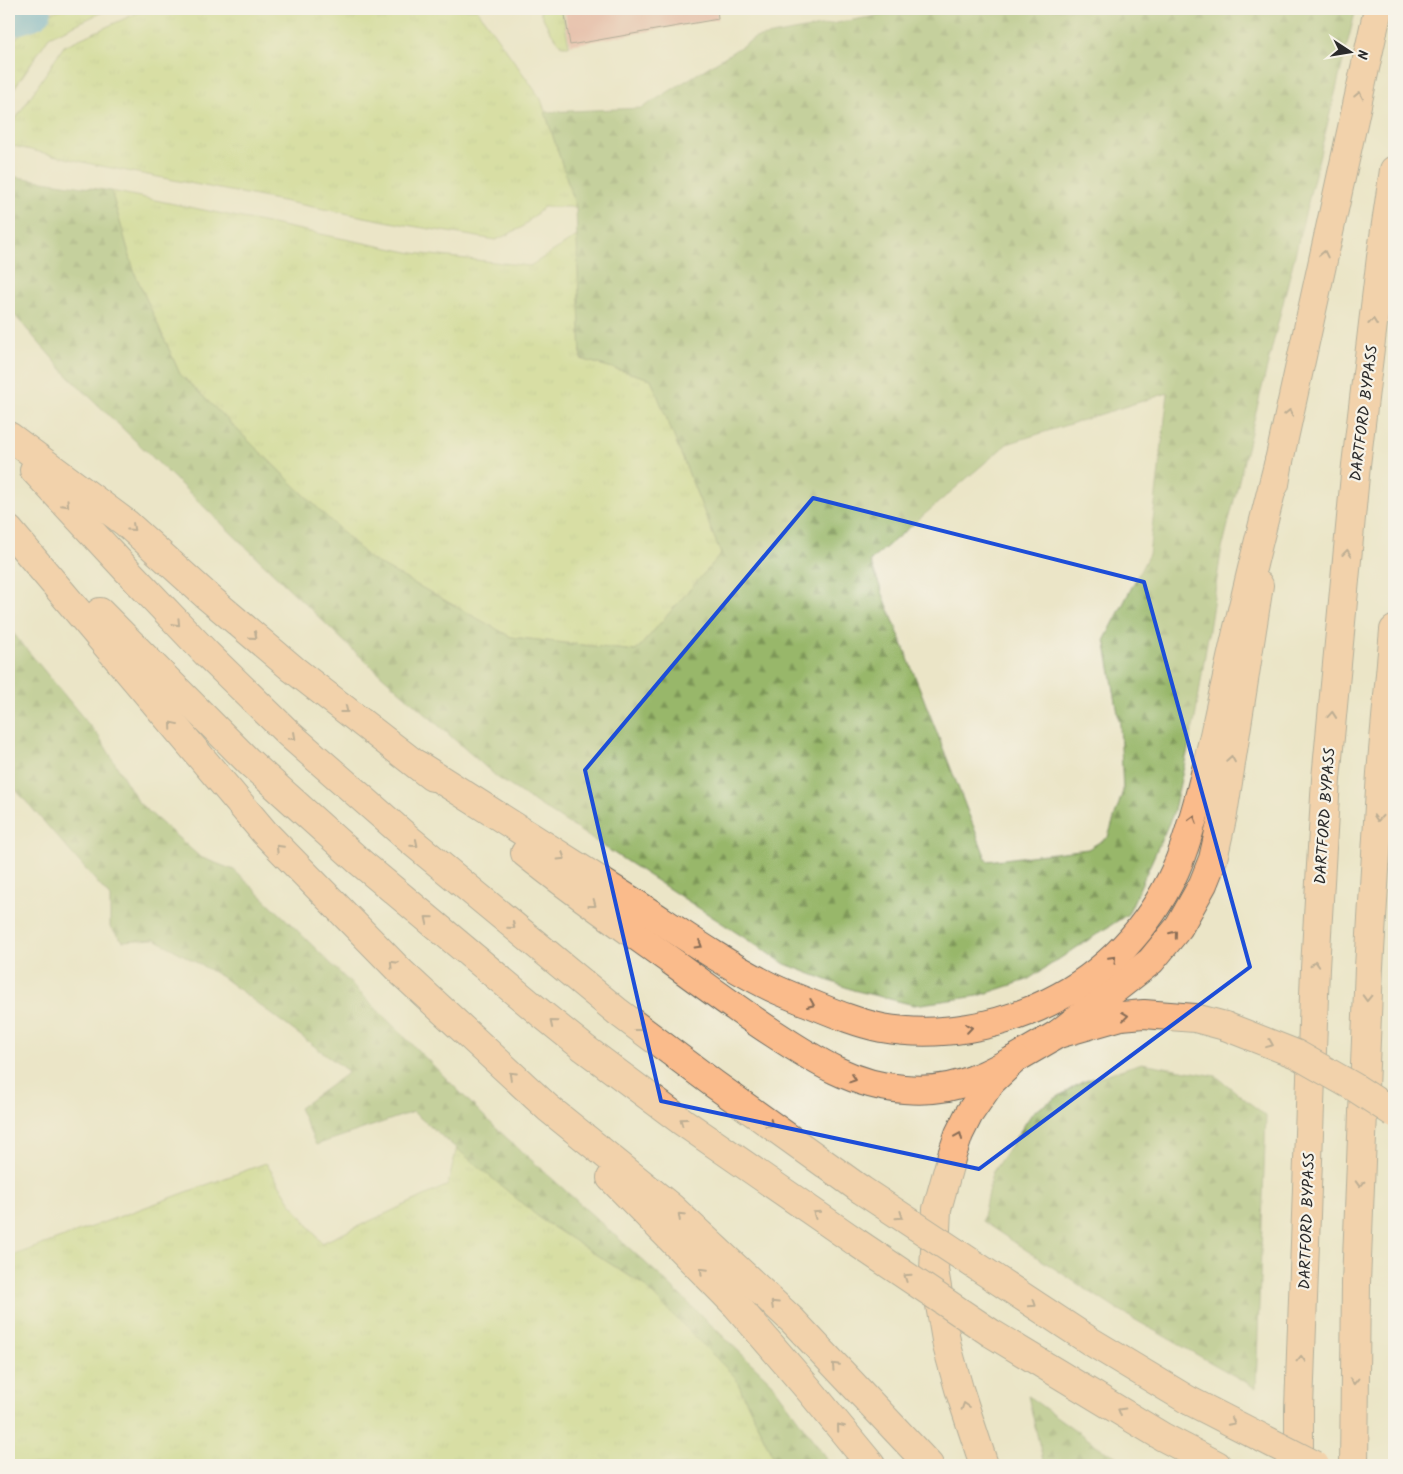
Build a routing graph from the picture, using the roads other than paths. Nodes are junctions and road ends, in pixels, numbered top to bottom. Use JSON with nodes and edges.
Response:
{"nodes":[{"id":1,"x":1378,"y":9,"type":"edge"},
{"id":2,"x":1394,"y":170,"type":"edge"},
{"id":3,"x":9,"y":436,"type":"edge"},
{"id":4,"x":9,"y":443,"type":"edge"},
{"id":5,"x":1278,"y":460,"type":"junction"},
{"id":6,"x":9,"y":520,"type":"edge"},
{"id":7,"x":9,"y":530,"type":"edge"},
{"id":8,"x":1394,"y":630,"type":"edge"},
{"id":9,"x":418,"y":765,"type":"junction"},
{"id":10,"x":1058,"y":1034,"type":"junction"},
{"id":11,"x":1015,"y":1059,"type":"junction"},
{"id":12,"x":548,"y":1108,"type":"junction"},
{"id":13,"x":1394,"y":1113,"type":"edge"},
{"id":14,"x":871,"y":1465,"type":"edge"},
{"id":15,"x":929,"y":1465,"type":"edge"},
{"id":16,"x":984,"y":1465,"type":"edge"},
{"id":17,"x":1217,"y":1465,"type":"edge"},
{"id":18,"x":1299,"y":1465,"type":"edge"},
{"id":19,"x":1315,"y":1465,"type":"edge"},
{"id":20,"x":1354,"y":1465,"type":"edge"}],
"edges":[{"from":5,"to":1,"type":"highway","one_way":true},
{"from":18,"to":2,"type":"highway","name":"DARTFORD BYPASS","one_way":true},
{"from":3,"to":9,"type":"highway","one_way":true},
{"from":4,"to":19,"type":"highway","one_way":true,"bridge":true},
{"from":9,"to":5,"type":"highway","one_way":true},
{"from":10,"to":5,"type":"highway","one_way":true},
{"from":17,"to":6,"type":"highway","one_way":true,"bridge":true},
{"from":12,"to":7,"type":"highway","one_way":true},
{"from":8,"to":20,"type":"highway","one_way":true},
{"from":9,"to":11,"type":"highway","one_way":true},
{"from":10,"to":11,"type":"highway"},
{"from":10,"to":13,"type":"highway","one_way":true,"bridge":true},
{"from":16,"to":11,"type":"highway","one_way":true},
{"from":14,"to":12,"type":"highway","one_way":true},
{"from":15,"to":12,"type":"highway","one_way":true}]}
